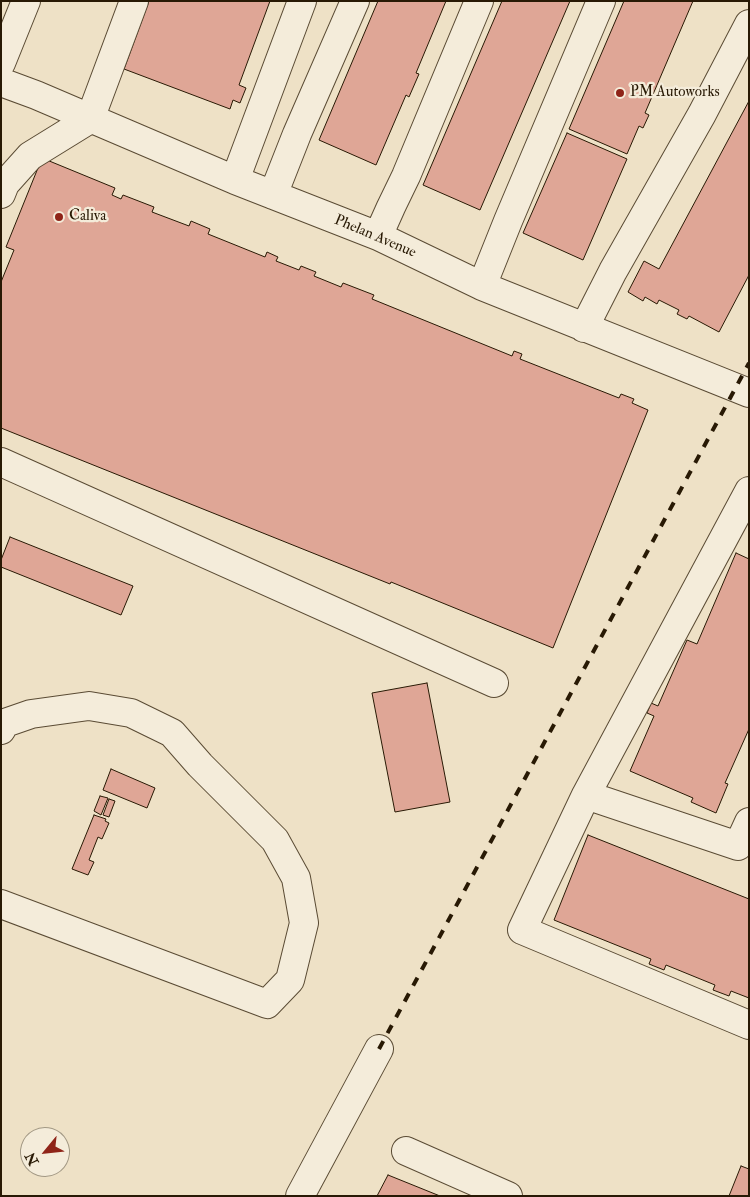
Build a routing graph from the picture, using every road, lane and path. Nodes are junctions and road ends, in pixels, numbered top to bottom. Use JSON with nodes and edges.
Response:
{"nodes":[{"id":1,"x":26,"y":1,"type":"edge"},
{"id":2,"x":134,"y":1,"type":"edge"},
{"id":3,"x":302,"y":1,"type":"edge"},
{"id":4,"x":356,"y":1,"type":"edge"},
{"id":5,"x":479,"y":1,"type":"edge"},
{"id":6,"x":602,"y":1,"type":"edge"},
{"id":7,"x":749,"y":24,"type":"edge"},
{"id":8,"x":1,"y":63,"type":"edge"},
{"id":9,"x":1,"y":82,"type":"edge"},
{"id":10,"x":90,"y":119,"type":"junction"},
{"id":11,"x":235,"y":180,"type":"junction"},
{"id":12,"x":1,"y":194,"type":"edge"},
{"id":13,"x":273,"y":195,"type":"junction"},
{"id":14,"x":378,"y":236,"type":"junction"},
{"id":15,"x":482,"y":286,"type":"junction"},
{"id":16,"x":584,"y":328,"type":"junction"},
{"id":17,"x":749,"y":394,"type":"edge"},
{"id":18,"x":1,"y":462,"type":"edge"},
{"id":19,"x":749,"y":491,"type":"edge"},
{"id":20,"x":494,"y":683,"type":"dead end"},
{"id":21,"x":1,"y":730,"type":"edge"},
{"id":22,"x":586,"y":795,"type":"junction"},
{"id":23,"x":745,"y":840,"type":"edge"},
{"id":24,"x":1,"y":904,"type":"edge"},
{"id":25,"x":749,"y":1026,"type":"edge"},
{"id":26,"x":379,"y":1049,"type":"dead end"},
{"id":27,"x":406,"y":1151,"type":"dead end"},
{"id":28,"x":300,"y":1196,"type":"edge"},
{"id":29,"x":508,"y":1196,"type":"edge"}],
"edges":[{"from":1,"to":8,"type":"street"},
{"from":2,"to":10,"type":"street"},
{"from":3,"to":11,"type":"street"},
{"from":4,"to":13,"type":"street"},
{"from":5,"to":14,"type":"street"},
{"from":6,"to":15,"type":"street"},
{"from":7,"to":16,"type":"street"},
{"from":9,"to":10,"type":"street","name":"Phelan Avenue"},
{"from":10,"to":11,"type":"street","name":"Phelan Avenue"},
{"from":10,"to":12,"type":"street"},
{"from":11,"to":13,"type":"street","name":"Phelan Avenue"},
{"from":13,"to":14,"type":"street","name":"Phelan Avenue"},
{"from":14,"to":15,"type":"street","name":"Phelan Avenue"},
{"from":15,"to":16,"type":"street","name":"Phelan Avenue"},
{"from":16,"to":17,"type":"street","name":"Phelan Avenue"},
{"from":18,"to":20,"type":"street"},
{"from":19,"to":22,"type":"street"},
{"from":21,"to":24,"type":"street"},
{"from":22,"to":23,"type":"street"},
{"from":22,"to":25,"type":"street"},
{"from":26,"to":28,"type":"street"},
{"from":27,"to":29,"type":"street"}]}
